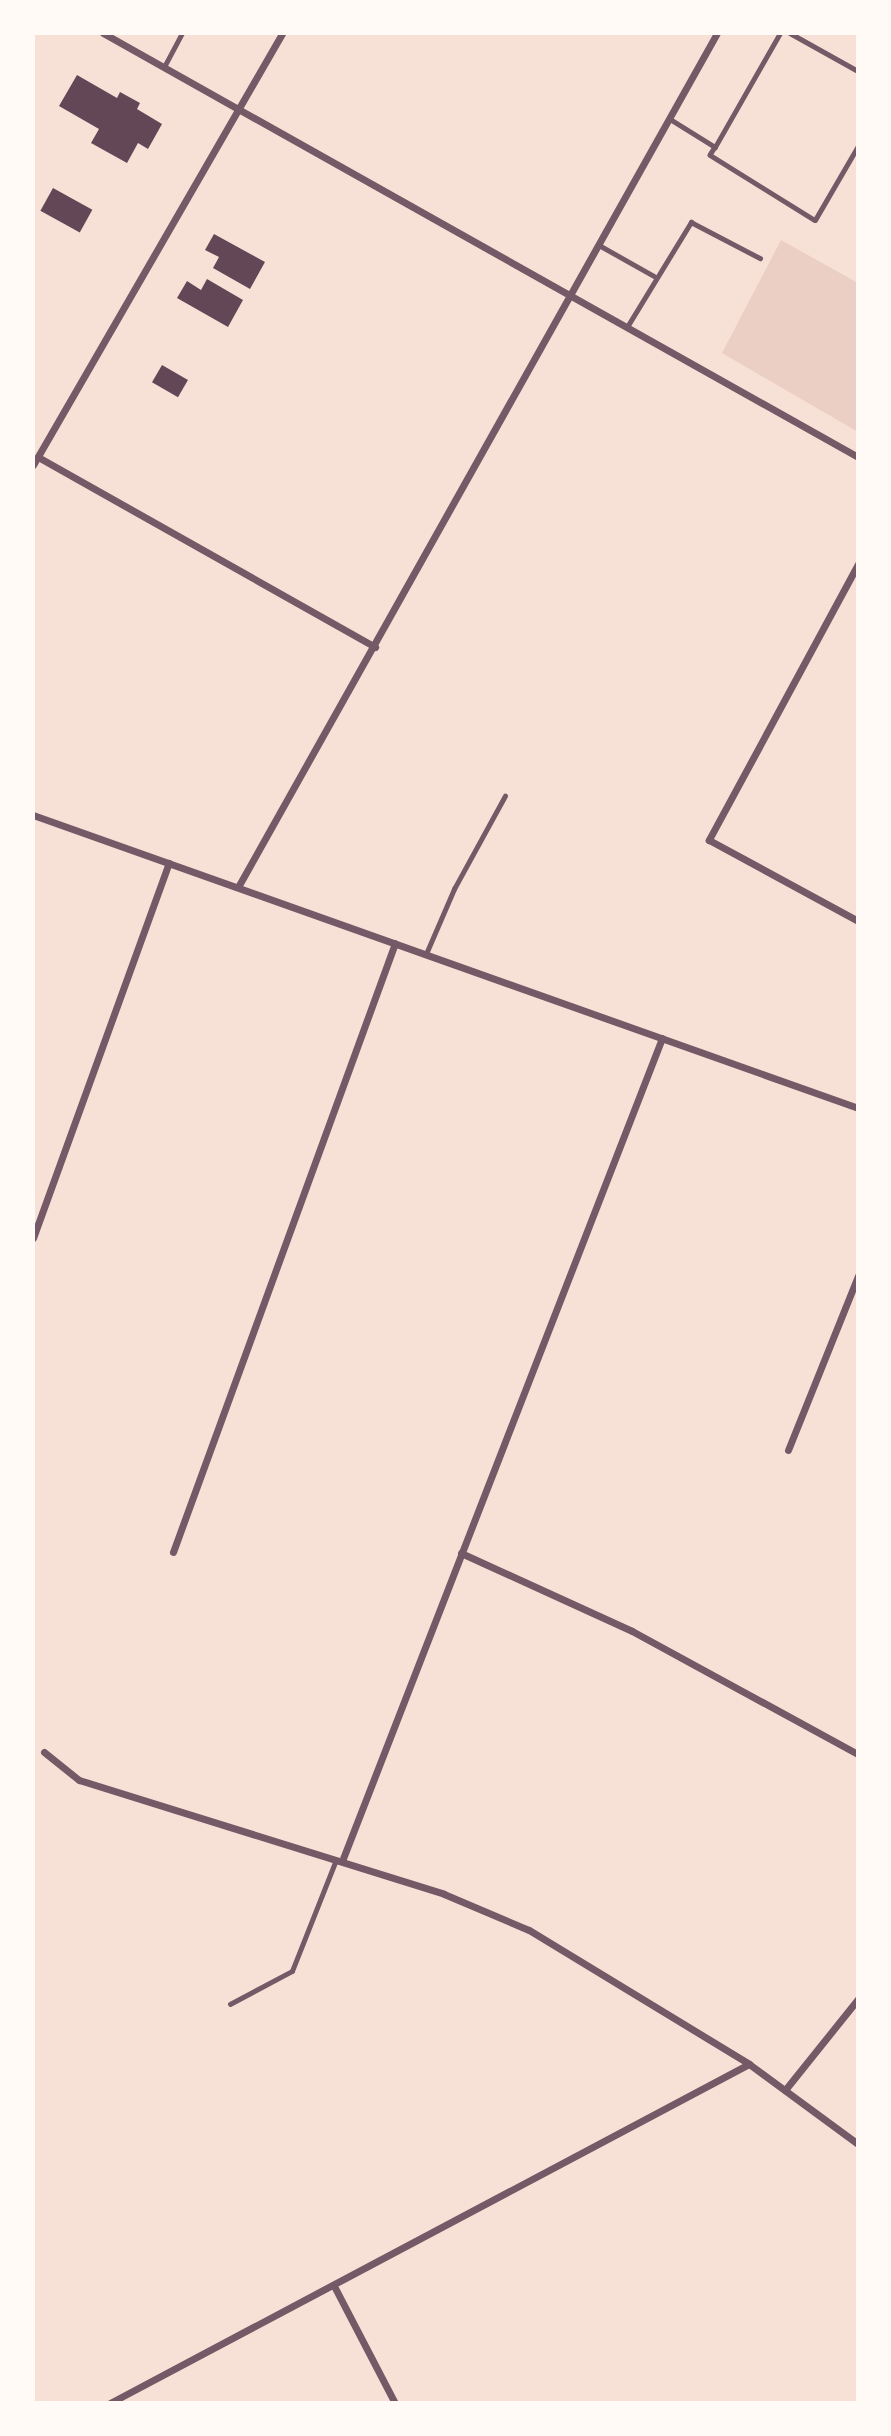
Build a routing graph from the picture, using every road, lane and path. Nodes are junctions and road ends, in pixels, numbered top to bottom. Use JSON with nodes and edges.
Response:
{"nodes":[{"id":1,"x":103,"y":33,"type":"edge"},
{"id":2,"x":182,"y":33,"type":"edge"},
{"id":3,"x":282,"y":33,"type":"edge"},
{"id":4,"x":717,"y":33,"type":"edge"},
{"id":5,"x":780,"y":33,"type":"edge"},
{"id":6,"x":790,"y":33,"type":"edge"},
{"id":7,"x":164,"y":67,"type":"junction"},
{"id":8,"x":858,"y":71,"type":"edge"},
{"id":9,"x":236,"y":108,"type":"junction"},
{"id":10,"x":670,"y":119,"type":"junction"},
{"id":11,"x":858,"y":146,"type":"edge"},
{"id":12,"x":715,"y":147,"type":"junction"},
{"id":13,"x":599,"y":245,"type":"junction"},
{"id":14,"x":760,"y":258,"type":"dead end"},
{"id":15,"x":654,"y":276,"type":"junction"},
{"id":16,"x":570,"y":296,"type":"junction"},
{"id":17,"x":627,"y":327,"type":"junction"},
{"id":18,"x":38,"y":457,"type":"junction"},
{"id":19,"x":858,"y":457,"type":"edge"},
{"id":20,"x":33,"y":465,"type":"edge"},
{"id":21,"x":858,"y":564,"type":"edge"},
{"id":22,"x":375,"y":647,"type":"junction"},
{"id":23,"x":505,"y":796,"type":"dead end"},
{"id":24,"x":33,"y":815,"type":"edge"},
{"id":25,"x":169,"y":863,"type":"junction"},
{"id":26,"x":238,"y":887,"type":"junction"},
{"id":27,"x":858,"y":921,"type":"edge"},
{"id":28,"x":396,"y":943,"type":"junction"},
{"id":29,"x":426,"y":954,"type":"junction"},
{"id":30,"x":662,"y":1038,"type":"junction"},
{"id":31,"x":858,"y":1108,"type":"edge"},
{"id":32,"x":33,"y":1238,"type":"edge"},
{"id":33,"x":858,"y":1276,"type":"edge"},
{"id":34,"x":788,"y":1450,"type":"dead end"},
{"id":35,"x":173,"y":1552,"type":"dead end"},
{"id":36,"x":461,"y":1553,"type":"junction"},
{"id":37,"x":44,"y":1752,"type":"dead end"},
{"id":38,"x":858,"y":1754,"type":"edge"},
{"id":39,"x":339,"y":1861,"type":"junction"},
{"id":40,"x":858,"y":1999,"type":"edge"},
{"id":41,"x":230,"y":2004,"type":"dead end"},
{"id":42,"x":749,"y":2064,"type":"junction"},
{"id":43,"x":785,"y":2090,"type":"junction"},
{"id":44,"x":858,"y":2144,"type":"edge"},
{"id":45,"x":334,"y":2286,"type":"junction"},
{"id":46,"x":110,"y":2403,"type":"edge"},
{"id":47,"x":394,"y":2403,"type":"edge"}],
"edges":[{"from":1,"to":7,"type":"street"},
{"from":2,"to":7,"type":"lane"},
{"from":3,"to":9,"type":"street"},
{"from":4,"to":10,"type":"street"},
{"from":5,"to":12,"type":"lane"},
{"from":6,"to":8,"type":"lane"},
{"from":7,"to":9,"type":"street"},
{"from":9,"to":16,"type":"street"},
{"from":9,"to":18,"type":"street"},
{"from":10,"to":12,"type":"lane"},
{"from":10,"to":13,"type":"street"},
{"from":11,"to":12,"type":"lane"},
{"from":13,"to":15,"type":"lane"},
{"from":13,"to":16,"type":"street"},
{"from":14,"to":15,"type":"lane"},
{"from":15,"to":17,"type":"lane"},
{"from":16,"to":17,"type":"street"},
{"from":16,"to":22,"type":"street"},
{"from":17,"to":19,"type":"street"},
{"from":18,"to":20,"type":"street"},
{"from":18,"to":22,"type":"street"},
{"from":21,"to":27,"type":"street"},
{"from":22,"to":26,"type":"street"},
{"from":23,"to":29,"type":"lane"},
{"from":24,"to":25,"type":"street"},
{"from":25,"to":26,"type":"street"},
{"from":25,"to":32,"type":"street"},
{"from":26,"to":28,"type":"street"},
{"from":28,"to":29,"type":"street"},
{"from":28,"to":35,"type":"street"},
{"from":29,"to":30,"type":"street"},
{"from":30,"to":31,"type":"street"},
{"from":30,"to":36,"type":"street"},
{"from":33,"to":34,"type":"street"},
{"from":36,"to":38,"type":"street"},
{"from":36,"to":39,"type":"street"},
{"from":37,"to":39,"type":"street"},
{"from":39,"to":41,"type":"lane"},
{"from":39,"to":42,"type":"street"},
{"from":40,"to":43,"type":"street"},
{"from":42,"to":43,"type":"street"},
{"from":42,"to":45,"type":"street"},
{"from":43,"to":44,"type":"street"},
{"from":45,"to":46,"type":"street"},
{"from":45,"to":47,"type":"street"}]}
